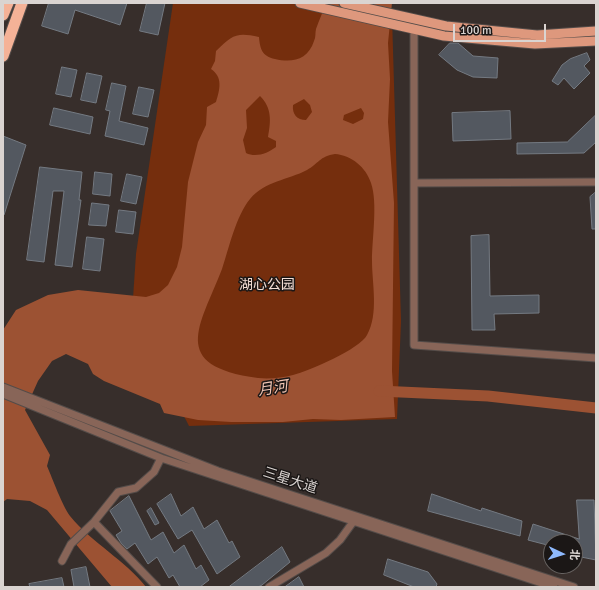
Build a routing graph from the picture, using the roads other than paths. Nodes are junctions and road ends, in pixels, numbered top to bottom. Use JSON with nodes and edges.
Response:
{"nodes":[{"id":1,"x":8,"y":3,"type":"edge"},
{"id":2,"x":22,"y":3,"type":"edge"},
{"id":3,"x":300,"y":3,"type":"edge"},
{"id":4,"x":344,"y":3,"type":"edge"},
{"id":5,"x":3,"y":16,"type":"edge"},
{"id":6,"x":414,"y":29,"type":"junction"},
{"id":7,"x":596,"y":31,"type":"edge"},
{"id":8,"x":596,"y":41,"type":"edge"},
{"id":9,"x":3,"y":56,"type":"edge"},
{"id":10,"x":596,"y":182,"type":"edge"},
{"id":11,"x":414,"y":183,"type":"junction"},
{"id":12,"x":596,"y":358,"type":"edge"},
{"id":13,"x":3,"y":387,"type":"edge"},
{"id":14,"x":3,"y":394,"type":"edge"},
{"id":15,"x":161,"y":458,"type":"junction"},
{"id":16,"x":94,"y":522,"type":"junction"},
{"id":17,"x":353,"y":522,"type":"junction"},
{"id":18,"x":62,"y":561,"type":"dead end"},
{"id":19,"x":157,"y":587,"type":"edge"},
{"id":20,"x":269,"y":587,"type":"edge"},
{"id":21,"x":554,"y":587,"type":"edge"},
{"id":22,"x":574,"y":587,"type":"edge"}],
"edges":[{"from":1,"to":5,"type":"highway"},
{"from":2,"to":9,"type":"highway"},
{"from":3,"to":6,"type":"main road"},
{"from":4,"to":7,"type":"main road"},
{"from":6,"to":8,"type":"main road"},
{"from":6,"to":11,"type":"street"},
{"from":10,"to":11,"type":"street"},
{"from":11,"to":12,"type":"street"},
{"from":13,"to":22,"type":"street","name":"三星大道"},
{"from":14,"to":15,"type":"street","name":"三星大道"},
{"from":15,"to":16,"type":"street"},
{"from":15,"to":17,"type":"street","name":"三星大道"},
{"from":16,"to":18,"type":"street"},
{"from":16,"to":19,"type":"street"},
{"from":17,"to":20,"type":"street"},
{"from":17,"to":21,"type":"street","name":"三星大道"}]}
